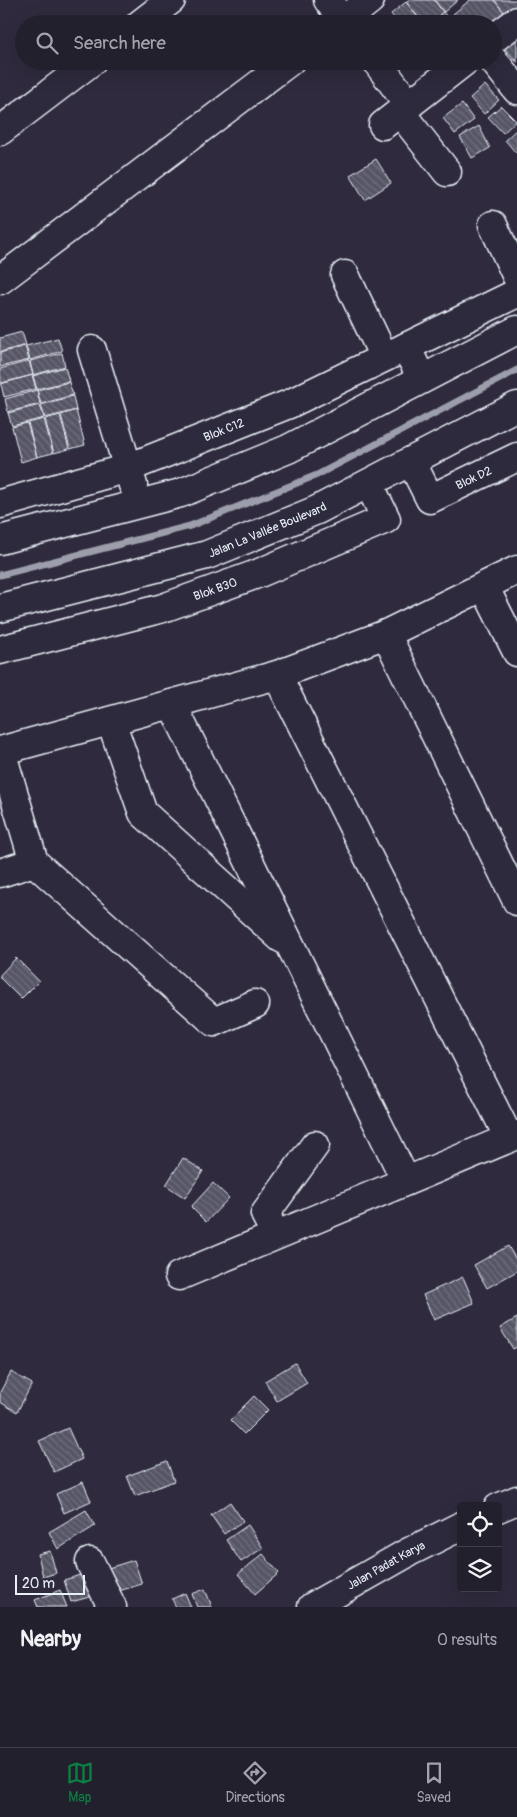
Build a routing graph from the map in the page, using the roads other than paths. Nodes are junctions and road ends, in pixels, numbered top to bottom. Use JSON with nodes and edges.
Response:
{"nodes":[{"id":1,"x":171,"y":0,"type":"edge"},
{"id":2,"x":370,"y":0,"type":"edge"},
{"id":3,"x":152,"y":15,"type":"edge"},
{"id":4,"x":343,"y":15,"type":"edge"},
{"id":5,"x":517,"y":21,"type":"edge"},
{"id":6,"x":502,"y":32,"type":"edge"},
{"id":7,"x":80,"y":70,"type":"edge"},
{"id":8,"x":278,"y":70,"type":"edge"},
{"id":9,"x":380,"y":70,"type":"edge"},
{"id":10,"x":453,"y":70,"type":"edge"},
{"id":11,"x":501,"y":70,"type":"edge"},
{"id":12,"x":517,"y":90,"type":"edge"},
{"id":13,"x":397,"y":114,"type":"junction"},
{"id":14,"x":0,"y":132,"type":"edge"},
{"id":15,"x":447,"y":172,"type":"dead end"},
{"id":16,"x":493,"y":225,"type":"dead end"},
{"id":17,"x":345,"y":275,"type":"dead end"},
{"id":18,"x":517,"y":277,"type":"edge"},
{"id":19,"x":0,"y":280,"type":"edge"},
{"id":20,"x":517,"y":293,"type":"edge"},
{"id":21,"x":516,"y":333,"type":"edge"},
{"id":22,"x":92,"y":350,"type":"dead end"},
{"id":23,"x":395,"y":352,"type":"junction"},
{"id":24,"x":422,"y":379,"type":"junction"},
{"id":25,"x":517,"y":406,"type":"edge"},
{"id":26,"x":517,"y":457,"type":"edge"},
{"id":27,"x":411,"y":461,"type":"junction"},
{"id":28,"x":128,"y":468,"type":"junction"},
{"id":29,"x":368,"y":484,"type":"junction"},
{"id":30,"x":0,"y":502,"type":"edge"},
{"id":31,"x":138,"y":504,"type":"junction"},
{"id":32,"x":5,"y":538,"type":"edge"},
{"id":33,"x":517,"y":570,"type":"edge"},
{"id":34,"x":484,"y":586,"type":"junction"},
{"id":35,"x":0,"y":608,"type":"edge"},
{"id":36,"x":386,"y":634,"type":"junction"},
{"id":37,"x":0,"y":650,"type":"edge"},
{"id":38,"x":517,"y":652,"type":"edge"},
{"id":39,"x":277,"y":675,"type":"junction"},
{"id":40,"x":172,"y":704,"type":"junction"},
{"id":41,"x":111,"y":721,"type":"junction"},
{"id":42,"x":0,"y":751,"type":"edge"},
{"id":43,"x":34,"y":862,"type":"junction"},
{"id":44,"x":0,"y":873,"type":"edge"},
{"id":45,"x":517,"y":901,"type":"edge"},
{"id":46,"x":292,"y":948,"type":"junction"},
{"id":47,"x":254,"y":1004,"type":"dead end"},
{"id":48,"x":513,"y":1137,"type":"edge"},
{"id":49,"x":315,"y":1145,"type":"dead end"},
{"id":50,"x":406,"y":1181,"type":"junction"},
{"id":51,"x":276,"y":1235,"type":"junction"},
{"id":52,"x":179,"y":1276,"type":"dead end"},
{"id":53,"x":517,"y":1500,"type":"edge"},
{"id":54,"x":502,"y":1506,"type":"edge"},
{"id":55,"x":457,"y":1528,"type":"edge"},
{"id":56,"x":90,"y":1562,"type":"dead end"},
{"id":57,"x":112,"y":1607,"type":"edge"},
{"id":58,"x":312,"y":1607,"type":"edge"}],
"edges":[{"from":1,"to":3,"type":"street"},
{"from":2,"to":4,"type":"street"},
{"from":5,"to":6,"type":"street"},
{"from":7,"to":14,"type":"street"},
{"from":8,"to":19,"type":"street"},
{"from":9,"to":13,"type":"street"},
{"from":10,"to":13,"type":"street"},
{"from":11,"to":12,"type":"street"},
{"from":13,"to":15,"type":"street"},
{"from":16,"to":18,"type":"street"},
{"from":17,"to":23,"type":"street"},
{"from":20,"to":23,"type":"street","name":"Blok C12"},
{"from":21,"to":24,"type":"street"},
{"from":22,"to":28,"type":"street"},
{"from":23,"to":24,"type":"street"},
{"from":23,"to":28,"type":"street","name":"Blok C12"},
{"from":24,"to":31,"type":"street"},
{"from":25,"to":27,"type":"street","name":"Jalan La Vallée Boulevard"},
{"from":26,"to":27,"type":"street","name":"Blok D2"},
{"from":27,"to":29,"type":"street","name":"Jalan La Vallée Boulevard"},
{"from":28,"to":30,"type":"street","name":"Blok C12"},
{"from":28,"to":31,"type":"street"},
{"from":29,"to":35,"type":"street","name":"Jalan La Vallée Boulevard"},
{"from":29,"to":37,"type":"street","name":"Blok B30"},
{"from":30,"to":32,"type":"street"},
{"from":31,"to":32,"type":"street"},
{"from":33,"to":34,"type":"street"},
{"from":34,"to":36,"type":"street"},
{"from":34,"to":38,"type":"street"},
{"from":36,"to":39,"type":"street"},
{"from":36,"to":45,"type":"street"},
{"from":39,"to":40,"type":"street"},
{"from":39,"to":48,"type":"street"},
{"from":40,"to":41,"type":"street"},
{"from":40,"to":46,"type":"street"},
{"from":41,"to":42,"type":"street"},
{"from":41,"to":46,"type":"street"},
{"from":42,"to":43,"type":"street"},
{"from":43,"to":44,"type":"street"},
{"from":43,"to":47,"type":"street"},
{"from":46,"to":50,"type":"street"},
{"from":48,"to":50,"type":"street"},
{"from":49,"to":51,"type":"street"},
{"from":50,"to":51,"type":"street"},
{"from":51,"to":52,"type":"street"},
{"from":53,"to":54,"type":"street"},
{"from":55,"to":58,"type":"street","name":"Jalan Padat Karya"},
{"from":56,"to":57,"type":"street"}]}
